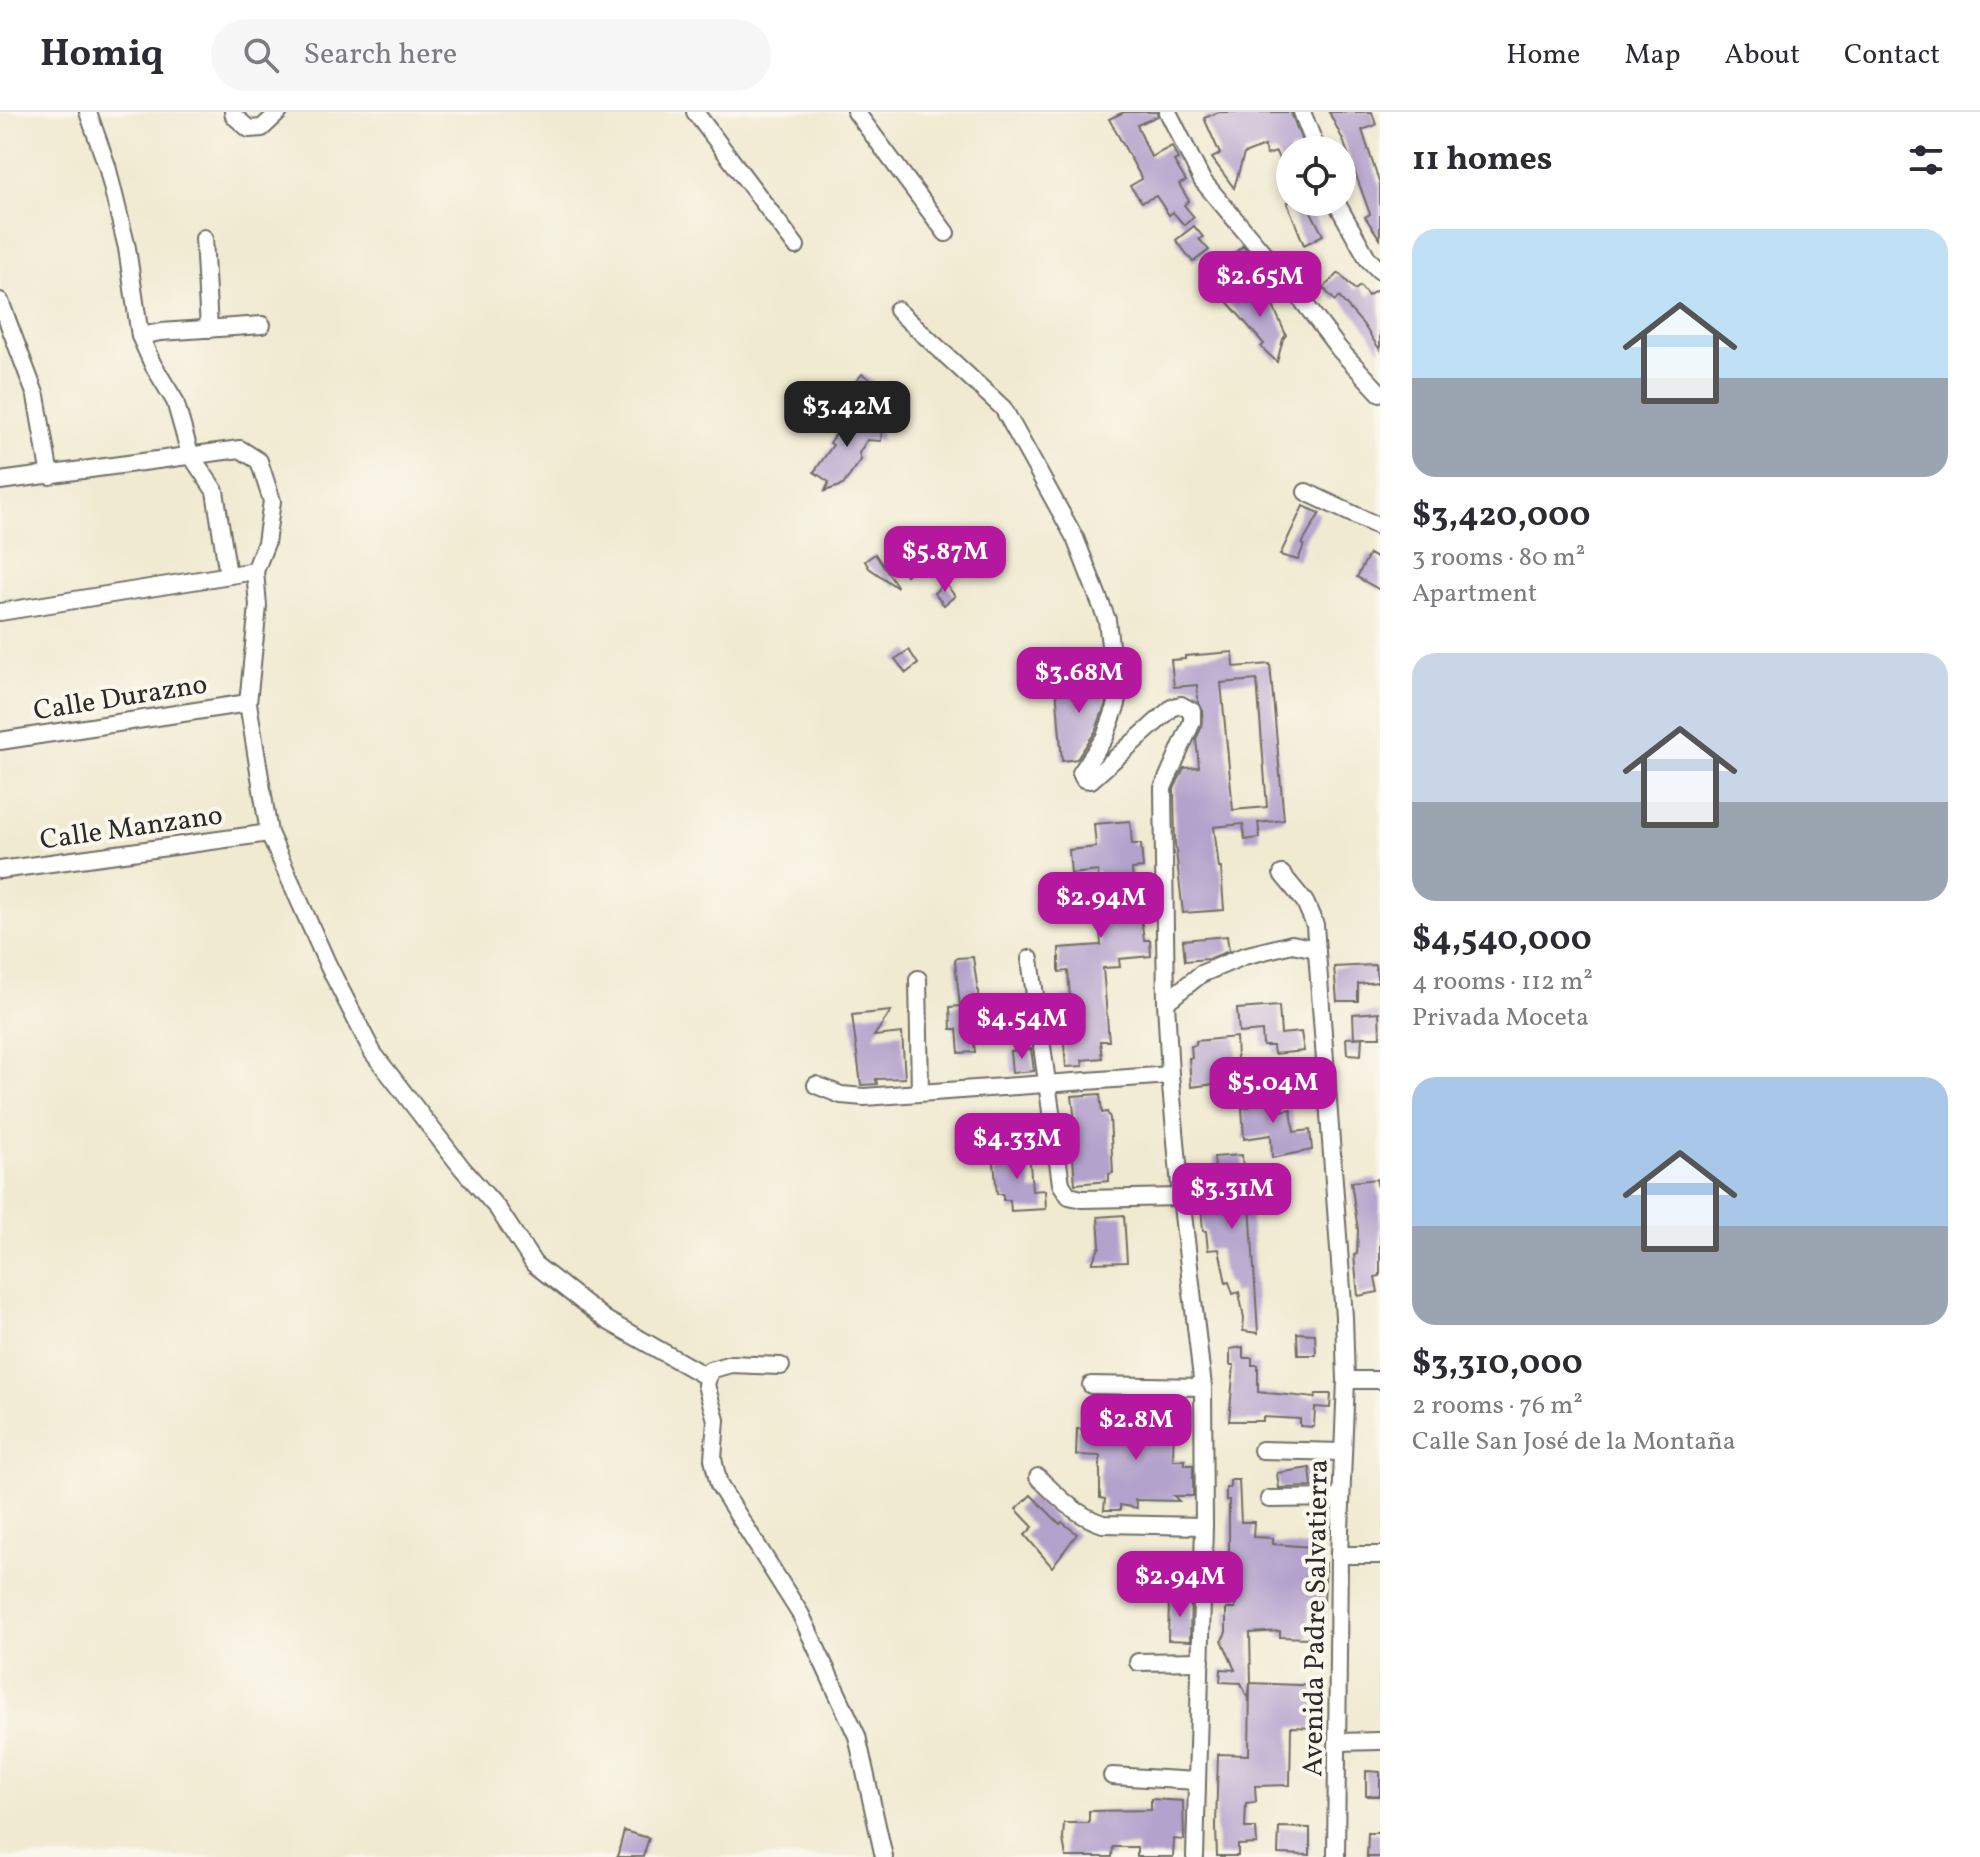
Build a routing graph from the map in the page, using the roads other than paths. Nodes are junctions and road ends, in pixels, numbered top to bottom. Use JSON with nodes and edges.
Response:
{"nodes":[{"id":1,"x":88,"y":112,"type":"edge"},
{"id":2,"x":233,"y":112,"type":"edge"},
{"id":3,"x":279,"y":112,"type":"edge"},
{"id":4,"x":694,"y":112,"type":"edge"},
{"id":5,"x":856,"y":112,"type":"edge"},
{"id":6,"x":1168,"y":112,"type":"edge"},
{"id":7,"x":1302,"y":112,"type":"edge"},
{"id":8,"x":1311,"y":136,"type":"edge"},
{"id":9,"x":1344,"y":216,"type":"edge"},
{"id":10,"x":946,"y":233,"type":"dead end"},
{"id":11,"x":204,"y":238,"type":"dead end"},
{"id":12,"x":796,"y":246,"type":"dead end"},
{"id":13,"x":1380,"y":271,"type":"edge"},
{"id":14,"x":0,"y":301,"type":"edge"},
{"id":15,"x":897,"y":310,"type":"dead end"},
{"id":16,"x":262,"y":325,"type":"dead end"},
{"id":17,"x":209,"y":329,"type":"junction"},
{"id":18,"x":140,"y":336,"type":"junction"},
{"id":19,"x":1380,"y":393,"type":"edge"},
{"id":20,"x":190,"y":454,"type":"junction"},
{"id":21,"x":50,"y":476,"type":"junction"},
{"id":22,"x":0,"y":481,"type":"edge"},
{"id":23,"x":1306,"y":492,"type":"dead end"},
{"id":24,"x":1380,"y":527,"type":"edge"},
{"id":25,"x":255,"y":571,"type":"junction"},
{"id":26,"x":228,"y":575,"type":"junction"},
{"id":27,"x":0,"y":612,"type":"edge"},
{"id":28,"x":248,"y":703,"type":"junction"},
{"id":29,"x":0,"y":741,"type":"edge"},
{"id":30,"x":269,"y":833,"type":"junction"},
{"id":31,"x":0,"y":870,"type":"edge"},
{"id":32,"x":1282,"y":874,"type":"dead end"},
{"id":33,"x":1316,"y":949,"type":"junction"},
{"id":34,"x":1030,"y":959,"type":"dead end"},
{"id":35,"x":918,"y":979,"type":"dead end"},
{"id":36,"x":1166,"y":1002,"type":"junction"},
{"id":37,"x":1170,"y":1075,"type":"junction"},
{"id":38,"x":1046,"y":1084,"type":"junction"},
{"id":39,"x":816,"y":1085,"type":"dead end"},
{"id":40,"x":920,"y":1092,"type":"junction"},
{"id":41,"x":1181,"y":1197,"type":"junction"},
{"id":42,"x":781,"y":1366,"type":"dead end"},
{"id":43,"x":707,"y":1377,"type":"junction"},
{"id":44,"x":1346,"y":1380,"type":"junction"},
{"id":45,"x":1380,"y":1380,"type":"edge"},
{"id":46,"x":1091,"y":1385,"type":"dead end"},
{"id":47,"x":1203,"y":1387,"type":"junction"},
{"id":48,"x":1262,"y":1450,"type":"dead end"},
{"id":49,"x":1343,"y":1452,"type":"junction"},
{"id":50,"x":1038,"y":1477,"type":"dead end"},
{"id":51,"x":1341,"y":1498,"type":"junction"},
{"id":52,"x":1269,"y":1499,"type":"dead end"},
{"id":53,"x":1204,"y":1526,"type":"junction"},
{"id":54,"x":1339,"y":1555,"type":"junction"},
{"id":55,"x":1380,"y":1555,"type":"edge"},
{"id":56,"x":1201,"y":1661,"type":"junction"},
{"id":57,"x":1138,"y":1662,"type":"dead end"},
{"id":58,"x":1380,"y":1741,"type":"edge"},
{"id":59,"x":1338,"y":1742,"type":"junction"},
{"id":60,"x":1112,"y":1776,"type":"dead end"},
{"id":61,"x":1197,"y":1781,"type":"junction"},
{"id":62,"x":884,"y":1857,"type":"edge"},
{"id":63,"x":1195,"y":1857,"type":"edge"},
{"id":64,"x":1336,"y":1857,"type":"edge"}],
"edges":[{"from":1,"to":18,"type":"street"},
{"from":2,"to":3,"type":"street"},
{"from":4,"to":12,"type":"street"},
{"from":5,"to":10,"type":"street"},
{"from":6,"to":19,"type":"street"},
{"from":7,"to":8,"type":"street"},
{"from":9,"to":13,"type":"street"},
{"from":11,"to":17,"type":"street"},
{"from":14,"to":21,"type":"street"},
{"from":15,"to":36,"type":"street"},
{"from":16,"to":17,"type":"street"},
{"from":17,"to":18,"type":"street"},
{"from":18,"to":20,"type":"street"},
{"from":20,"to":21,"type":"street"},
{"from":20,"to":25,"type":"street"},
{"from":20,"to":26,"type":"street"},
{"from":21,"to":22,"type":"street"},
{"from":23,"to":24,"type":"street"},
{"from":25,"to":26,"type":"street"},
{"from":25,"to":28,"type":"street"},
{"from":26,"to":27,"type":"street"},
{"from":28,"to":29,"type":"street","name":"Calle Durazno"},
{"from":28,"to":30,"type":"street"},
{"from":30,"to":31,"type":"street","name":"Calle Manzano"},
{"from":30,"to":43,"type":"street"},
{"from":32,"to":33,"type":"street","name":"Avenida Padre Salvatierra"},
{"from":33,"to":36,"type":"street"},
{"from":33,"to":44,"type":"street","name":"Avenida Padre Salvatierra"},
{"from":34,"to":38,"type":"street"},
{"from":35,"to":40,"type":"street"},
{"from":36,"to":37,"type":"street"},
{"from":37,"to":38,"type":"street"},
{"from":37,"to":41,"type":"street"},
{"from":38,"to":40,"type":"street"},
{"from":38,"to":41,"type":"street"},
{"from":39,"to":40,"type":"street"},
{"from":41,"to":47,"type":"street"},
{"from":42,"to":43,"type":"street"},
{"from":43,"to":62,"type":"street"},
{"from":44,"to":45,"type":"street"},
{"from":44,"to":49,"type":"street","name":"Avenida Padre Salvatierra"},
{"from":46,"to":47,"type":"street"},
{"from":47,"to":53,"type":"street"},
{"from":48,"to":49,"type":"street"},
{"from":49,"to":51,"type":"street","name":"Avenida Padre Salvatierra"},
{"from":50,"to":53,"type":"street"},
{"from":51,"to":52,"type":"street"},
{"from":51,"to":54,"type":"street","name":"Avenida Padre Salvatierra"},
{"from":53,"to":56,"type":"street"},
{"from":54,"to":55,"type":"street"},
{"from":54,"to":59,"type":"street","name":"Avenida Padre Salvatierra"},
{"from":56,"to":57,"type":"street"},
{"from":56,"to":61,"type":"street"},
{"from":58,"to":59,"type":"street"},
{"from":59,"to":64,"type":"street","name":"Avenida Padre Salvatierra"},
{"from":60,"to":61,"type":"street"},
{"from":61,"to":63,"type":"street"}]}
